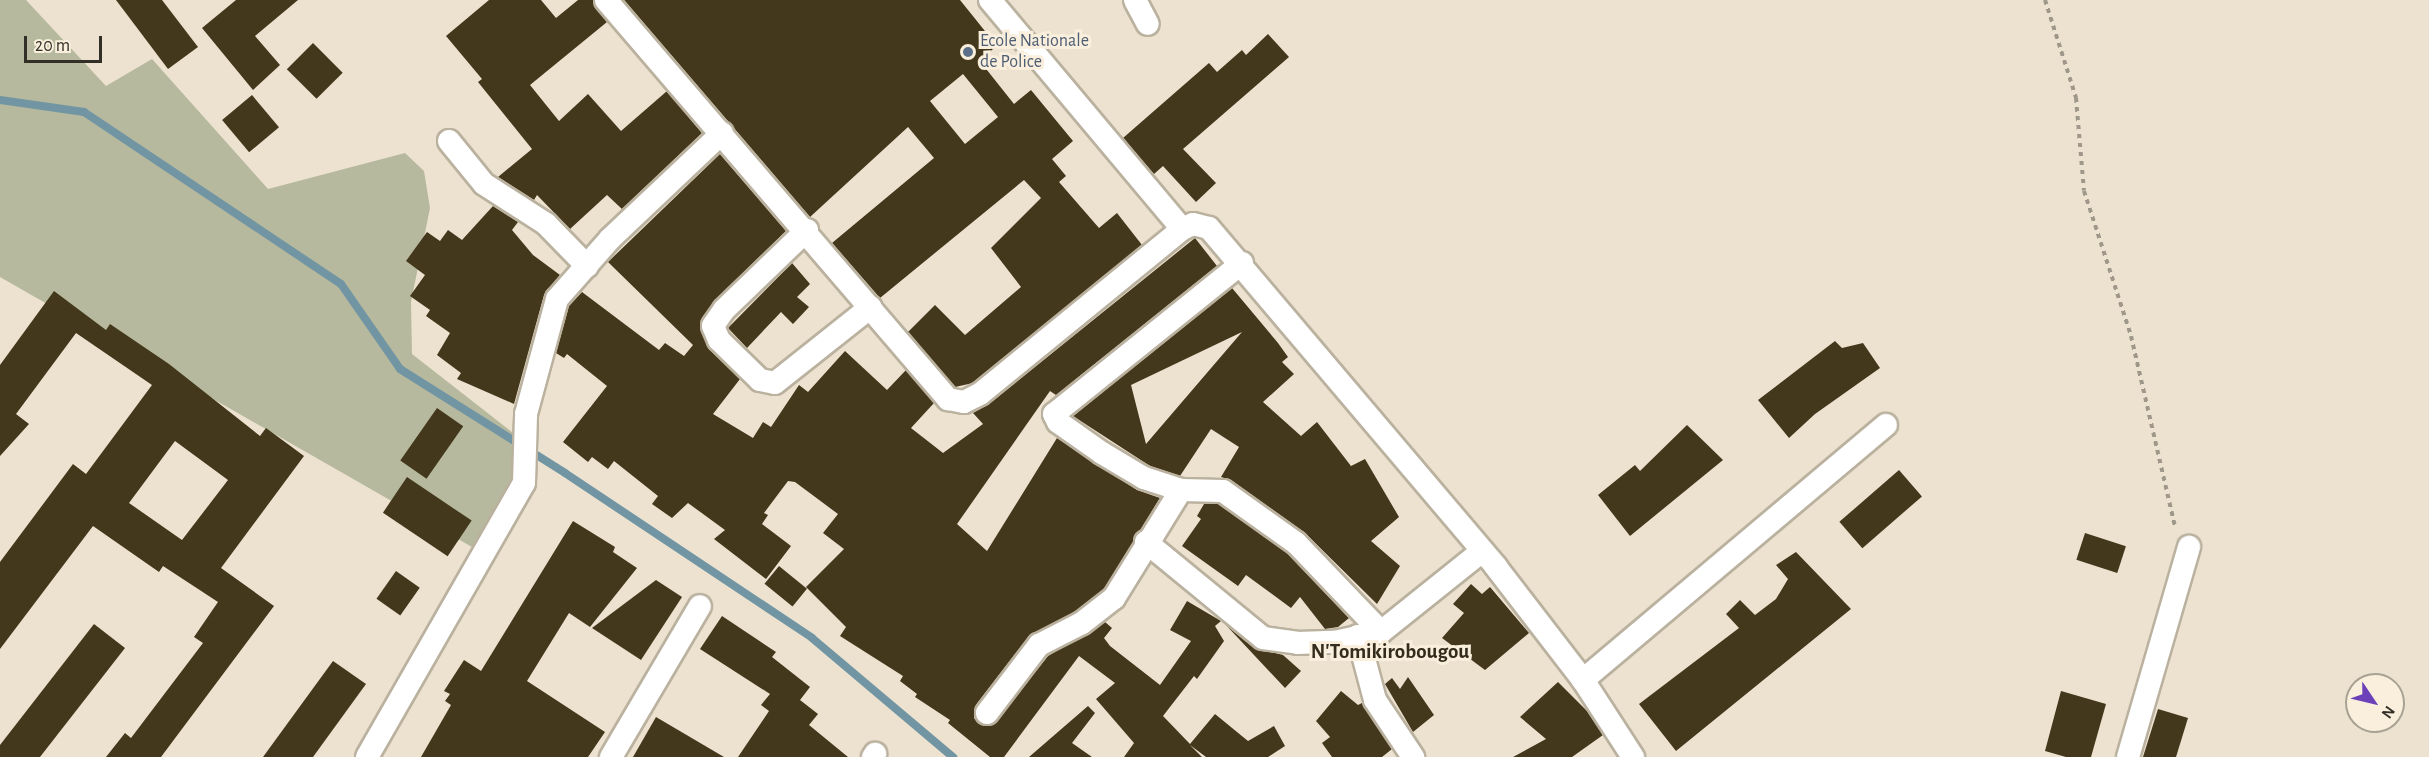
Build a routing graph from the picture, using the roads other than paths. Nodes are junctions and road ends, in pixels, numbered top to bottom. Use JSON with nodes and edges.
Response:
{"nodes":[{"id":1,"x":606,"y":0,"type":"edge"},
{"id":2,"x":990,"y":0,"type":"edge"},
{"id":3,"x":1135,"y":0,"type":"edge"},
{"id":4,"x":1148,"y":24,"type":"dead end"},
{"id":5,"x":722,"y":133,"type":"junction"},
{"id":6,"x":449,"y":141,"type":"dead end"},
{"id":7,"x":1182,"y":228,"type":"junction"},
{"id":8,"x":807,"y":230,"type":"junction"},
{"id":9,"x":1242,"y":263,"type":"junction"},
{"id":10,"x":587,"y":266,"type":"junction"},
{"id":11,"x":871,"y":307,"type":"junction"},
{"id":12,"x":1886,"y":425,"type":"dead end"},
{"id":13,"x":1181,"y":490,"type":"junction"},
{"id":14,"x":1146,"y":542,"type":"junction"},
{"id":15,"x":2189,"y":548,"type":"road end"},
{"id":16,"x":1482,"y":551,"type":"junction"},
{"id":17,"x":700,"y":606,"type":"dead end"},
{"id":18,"x":1381,"y":632,"type":"junction"},
{"id":19,"x":1358,"y":636,"type":"junction"},
{"id":20,"x":1583,"y":680,"type":"junction"},
{"id":21,"x":987,"y":713,"type":"dead end"},
{"id":22,"x":367,"y":757,"type":"edge"},
{"id":23,"x":611,"y":757,"type":"edge"},
{"id":24,"x":1413,"y":757,"type":"edge"},
{"id":25,"x":1633,"y":757,"type":"edge"},
{"id":26,"x":2128,"y":757,"type":"edge"}],
"edges":[{"from":1,"to":5,"type":"street"},
{"from":2,"to":7,"type":"street"},
{"from":3,"to":4,"type":"street"},
{"from":5,"to":8,"type":"street"},
{"from":5,"to":10,"type":"street"},
{"from":6,"to":10,"type":"street"},
{"from":7,"to":9,"type":"street"},
{"from":7,"to":11,"type":"street"},
{"from":8,"to":11,"type":"street"},
{"from":8,"to":11,"type":"street"},
{"from":9,"to":13,"type":"street"},
{"from":9,"to":16,"type":"street"},
{"from":10,"to":22,"type":"street"},
{"from":12,"to":20,"type":"street"},
{"from":13,"to":14,"type":"street"},
{"from":13,"to":18,"type":"street"},
{"from":14,"to":19,"type":"street"},
{"from":14,"to":21,"type":"street"},
{"from":15,"to":26,"type":"street"},
{"from":16,"to":18,"type":"street"},
{"from":16,"to":20,"type":"street"},
{"from":17,"to":23,"type":"street"},
{"from":18,"to":19,"type":"street"},
{"from":19,"to":24,"type":"street"},
{"from":20,"to":25,"type":"street"}]}
